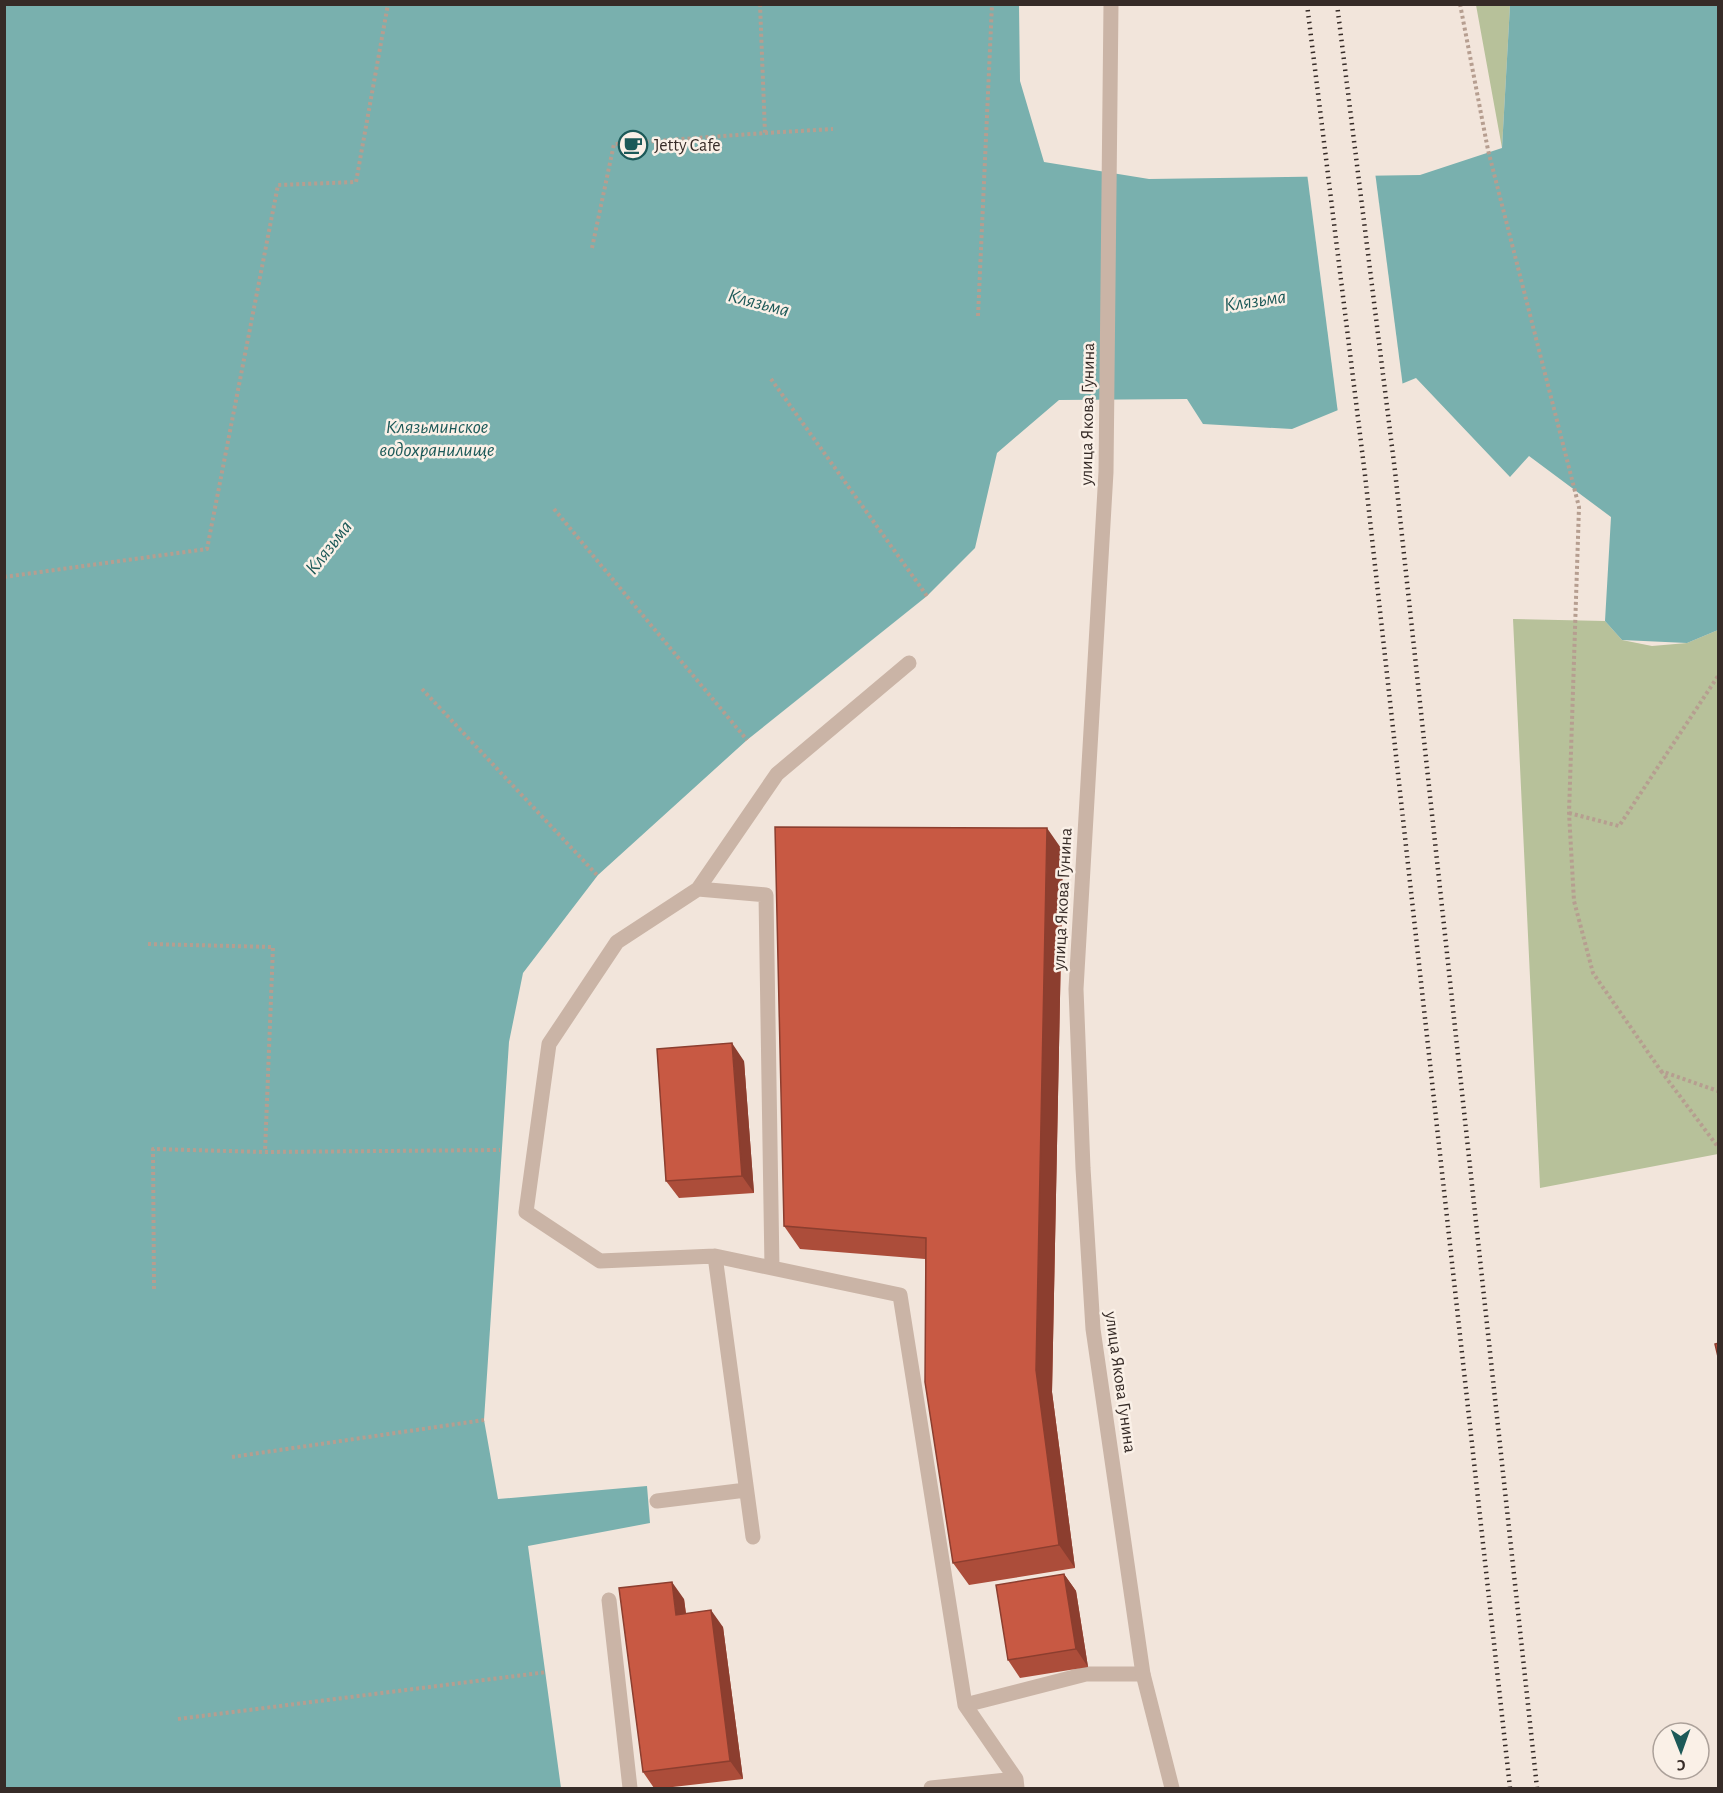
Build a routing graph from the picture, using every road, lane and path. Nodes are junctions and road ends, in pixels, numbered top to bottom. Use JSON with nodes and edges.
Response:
{"nodes":[{"id":1,"x":388,"y":4,"type":"edge"},
{"id":2,"x":760,"y":4,"type":"edge"},
{"id":3,"x":992,"y":4,"type":"edge"},
{"id":4,"x":1111,"y":4,"type":"edge"},
{"id":5,"x":1460,"y":4,"type":"edge"},
{"id":6,"x":833,"y":129,"type":"dead end"},
{"id":7,"x":765,"y":132,"type":"junction"},
{"id":8,"x":592,"y":248,"type":"dead end"},
{"id":9,"x":978,"y":316,"type":"dead end"},
{"id":10,"x":771,"y":379,"type":"dead end"},
{"id":11,"x":554,"y":509,"type":"dead end"},
{"id":12,"x":4,"y":577,"type":"edge"},
{"id":13,"x":927,"y":597,"type":"dead end"},
{"id":14,"x":909,"y":663,"type":"dead end"},
{"id":15,"x":1719,"y":676,"type":"edge"},
{"id":16,"x":422,"y":690,"type":"dead end"},
{"id":17,"x":747,"y":740,"type":"dead end"},
{"id":18,"x":1569,"y":813,"type":"junction"},
{"id":19,"x":597,"y":875,"type":"dead end"},
{"id":20,"x":698,"y":889,"type":"junction"},
{"id":21,"x":148,"y":944,"type":"dead end"},
{"id":22,"x":1661,"y":1071,"type":"junction"},
{"id":23,"x":1719,"y":1091,"type":"edge"},
{"id":24,"x":1719,"y":1147,"type":"edge"},
{"id":25,"x":500,"y":1150,"type":"dead end"},
{"id":26,"x":265,"y":1152,"type":"junction"},
{"id":27,"x":715,"y":1256,"type":"junction"},
{"id":28,"x":772,"y":1268,"type":"junction"},
{"id":29,"x":154,"y":1289,"type":"dead end"},
{"id":30,"x":484,"y":1420,"type":"dead end"},
{"id":31,"x":232,"y":1457,"type":"dead end"},
{"id":32,"x":746,"y":1490,"type":"junction"},
{"id":33,"x":657,"y":1502,"type":"dead end"},
{"id":34,"x":753,"y":1537,"type":"dead end"},
{"id":35,"x":609,"y":1600,"type":"dead end"},
{"id":36,"x":547,"y":1672,"type":"dead end"},
{"id":37,"x":1143,"y":1674,"type":"junction"},
{"id":38,"x":965,"y":1705,"type":"junction"},
{"id":39,"x":178,"y":1719,"type":"dead end"},
{"id":40,"x":1017,"y":1784,"type":"edge"},
{"id":41,"x":630,"y":1788,"type":"edge"},
{"id":42,"x":931,"y":1788,"type":"edge"},
{"id":43,"x":1172,"y":1788,"type":"edge"}],
"edges":[{"from":1,"to":12,"type":"path"},
{"from":2,"to":7,"type":"path"},
{"from":3,"to":9,"type":"path"},
{"from":4,"to":37,"type":"street","name":"улица Якова Гунина"},
{"from":5,"to":18,"type":"path"},
{"from":6,"to":7,"type":"path"},
{"from":7,"to":8,"type":"path"},
{"from":10,"to":13,"type":"path"},
{"from":11,"to":17,"type":"path"},
{"from":14,"to":20,"type":"street"},
{"from":15,"to":18,"type":"path"},
{"from":16,"to":19,"type":"path"},
{"from":18,"to":22,"type":"path"},
{"from":20,"to":27,"type":"street"},
{"from":20,"to":28,"type":"street"},
{"from":21,"to":26,"type":"path"},
{"from":22,"to":23,"type":"path"},
{"from":22,"to":24,"type":"path"},
{"from":25,"to":26,"type":"path"},
{"from":26,"to":29,"type":"path"},
{"from":27,"to":28,"type":"street"},
{"from":27,"to":32,"type":"street"},
{"from":28,"to":38,"type":"street"},
{"from":30,"to":31,"type":"path"},
{"from":32,"to":33,"type":"street"},
{"from":32,"to":34,"type":"street"},
{"from":35,"to":41,"type":"street"},
{"from":36,"to":39,"type":"path"},
{"from":37,"to":38,"type":"street"},
{"from":37,"to":43,"type":"street","name":"улица Якова Гунина"},
{"from":38,"to":40,"type":"street"},
{"from":40,"to":42,"type":"street"}]}
